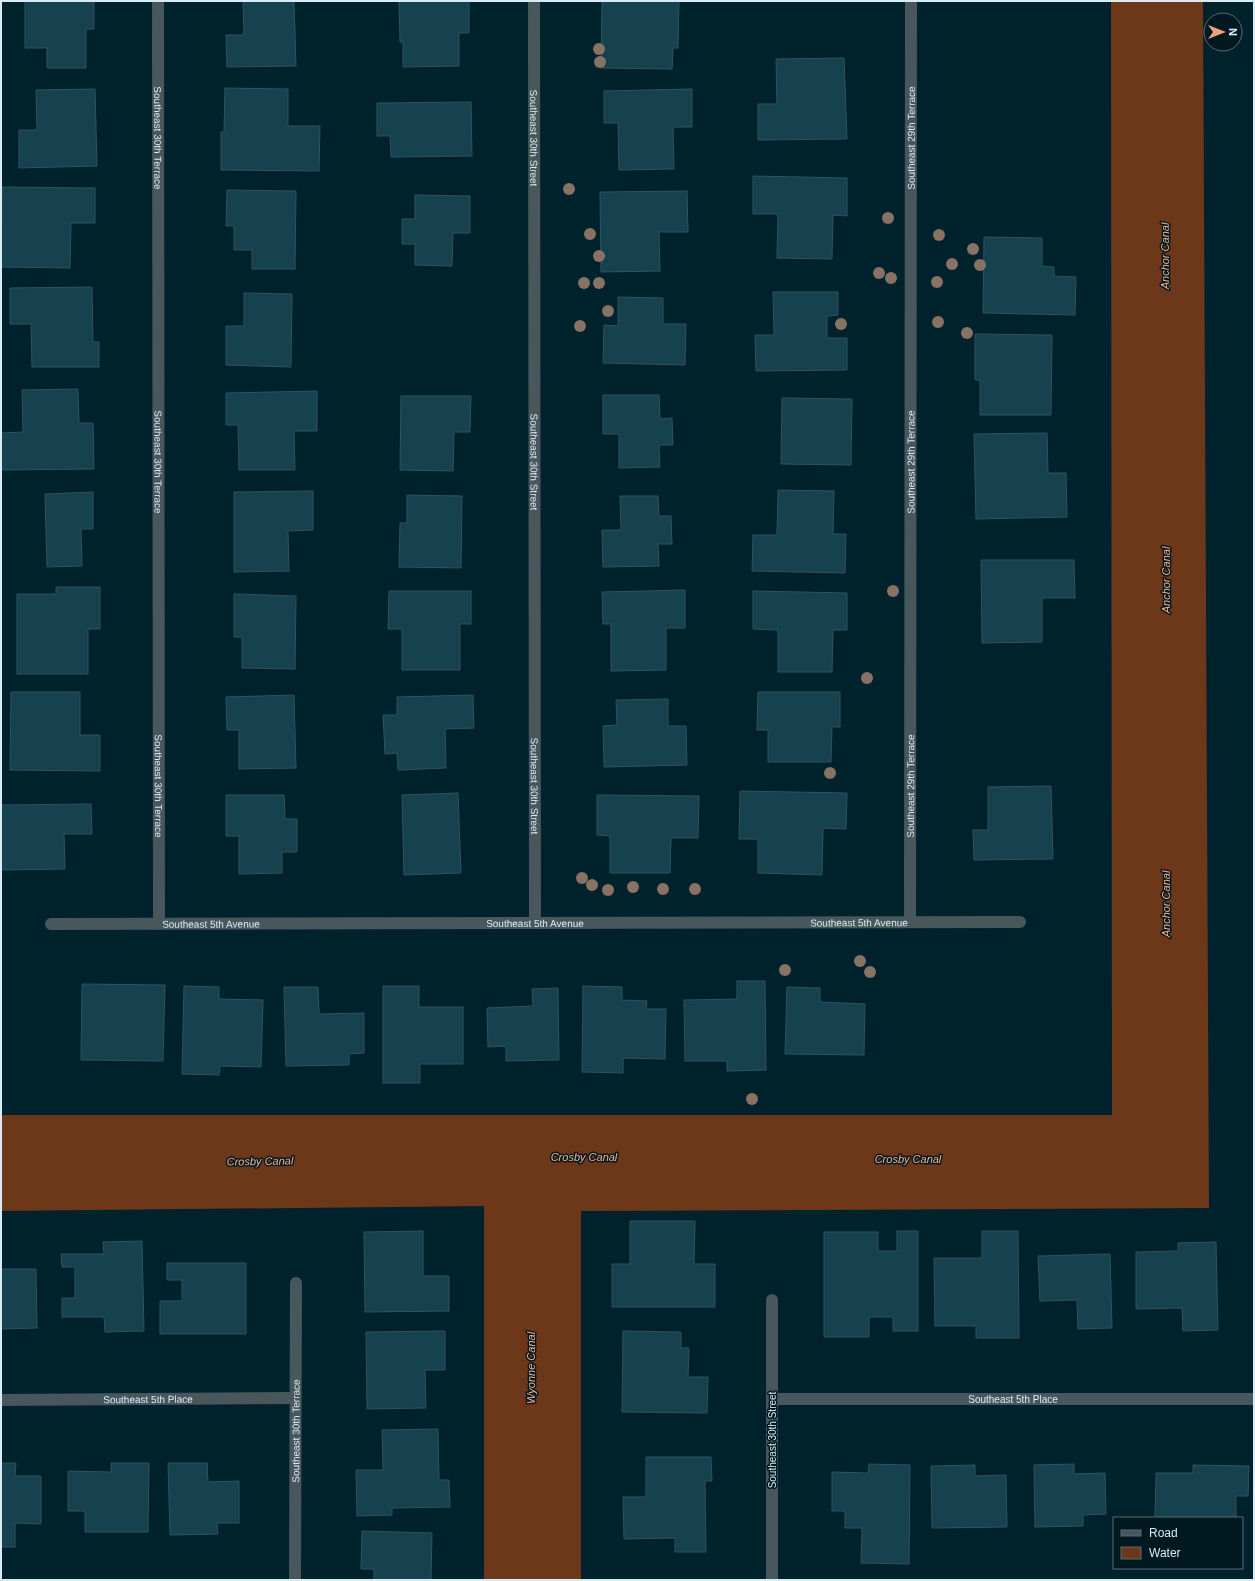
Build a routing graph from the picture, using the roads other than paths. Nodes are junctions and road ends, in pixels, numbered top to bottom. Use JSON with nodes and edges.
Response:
{"nodes":[{"id":1,"x":158,"y":1,"type":"edge"},
{"id":2,"x":534,"y":1,"type":"edge"},
{"id":3,"x":911,"y":1,"type":"edge"},
{"id":4,"x":910,"y":922,"type":"junction"},
{"id":5,"x":1020,"y":922,"type":"dead end"},
{"id":6,"x":535,"y":923,"type":"junction"},
{"id":7,"x":50,"y":924,"type":"dead end"},
{"id":8,"x":159,"y":924,"type":"junction"},
{"id":9,"x":296,"y":1283,"type":"dead end"},
{"id":10,"x":772,"y":1300,"type":"dead end"},
{"id":11,"x":295,"y":1398,"type":"junction"},
{"id":12,"x":772,"y":1399,"type":"junction"},
{"id":13,"x":1254,"y":1399,"type":"edge"},
{"id":14,"x":1,"y":1400,"type":"edge"},
{"id":15,"x":295,"y":1580,"type":"edge"},
{"id":16,"x":772,"y":1580,"type":"edge"}],
"edges":[{"from":1,"to":8,"type":"street","name":"Southeast 30th Terrace"},
{"from":2,"to":6,"type":"street","name":"Southeast 30th Street"},
{"from":3,"to":4,"type":"street","name":"Southeast 29th Terrace"},
{"from":4,"to":5,"type":"street","name":"Southeast 5th Avenue"},
{"from":4,"to":6,"type":"street","name":"Southeast 5th Avenue"},
{"from":6,"to":8,"type":"street","name":"Southeast 5th Avenue"},
{"from":7,"to":8,"type":"street","name":"Southeast 5th Avenue"},
{"from":9,"to":11,"type":"street","name":"Southeast 30th Terrace"},
{"from":10,"to":12,"type":"street","name":"Southeast 30th Street"},
{"from":11,"to":14,"type":"street","name":"Southeast 5th Place"},
{"from":11,"to":15,"type":"street","name":"Southeast 30th Terrace"},
{"from":12,"to":13,"type":"street","name":"Southeast 5th Place"},
{"from":12,"to":16,"type":"street","name":"Southeast 30th Street"}]}
